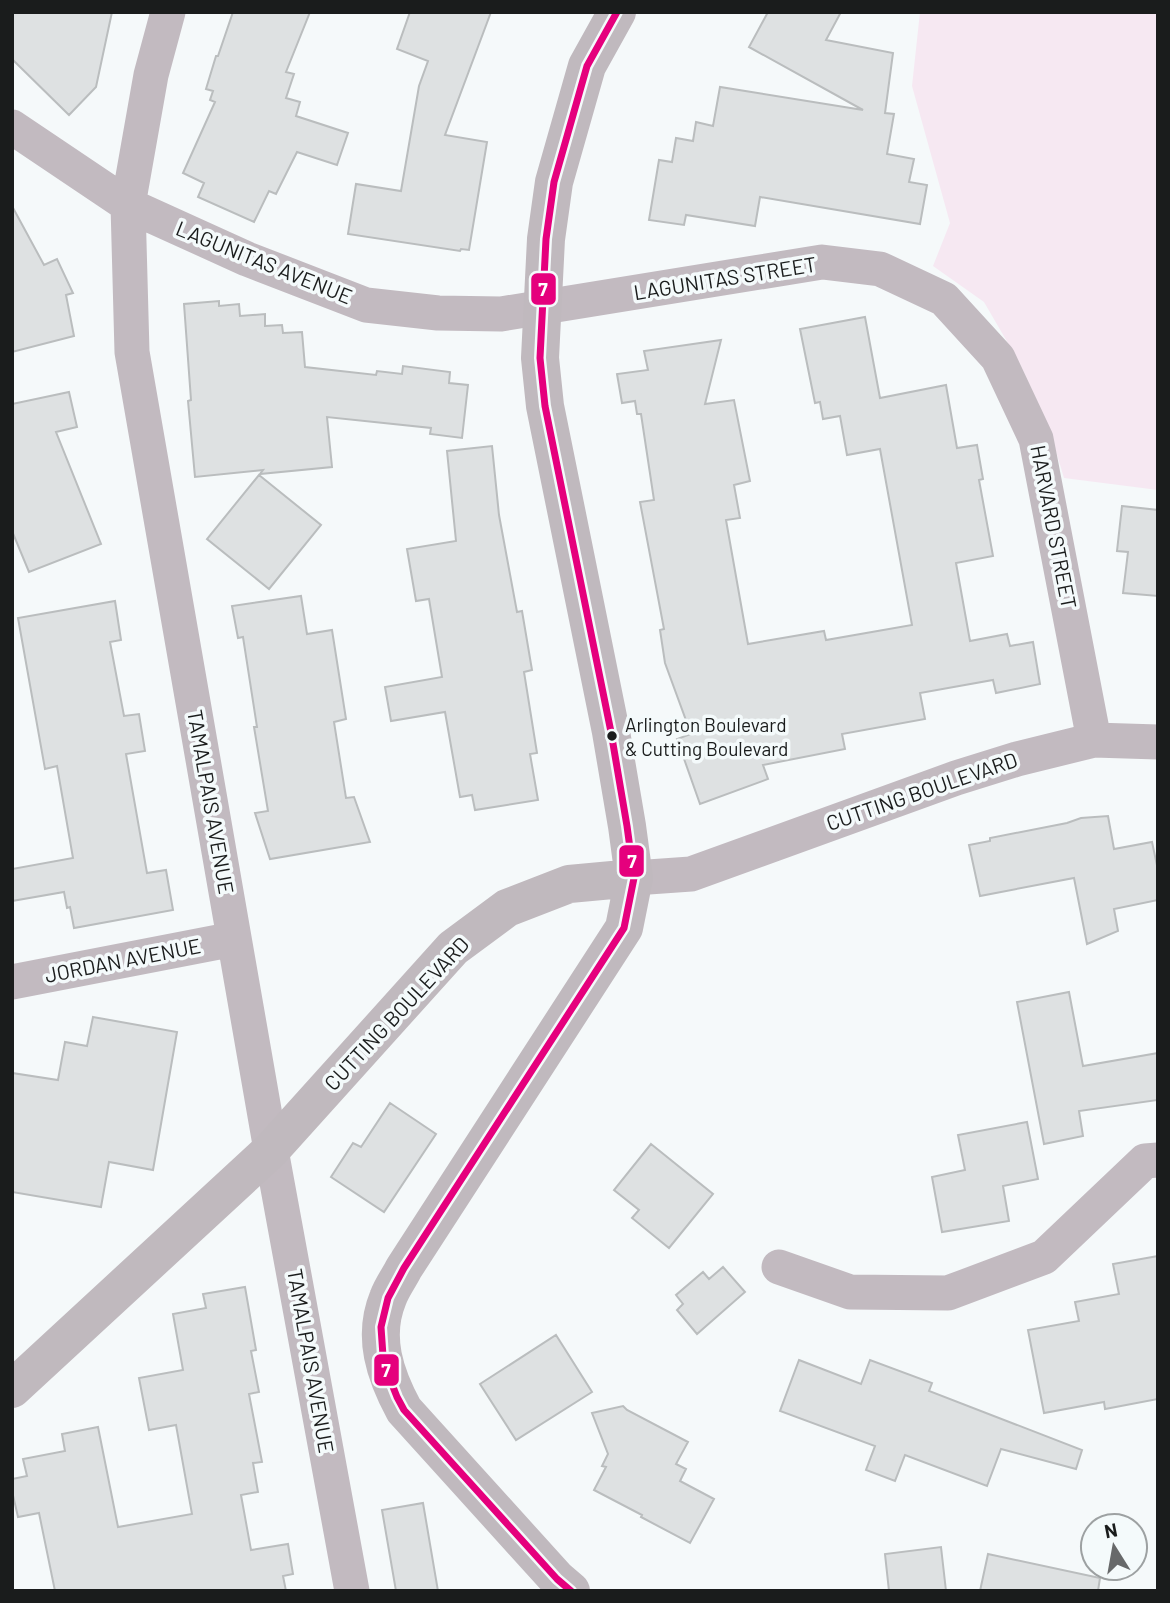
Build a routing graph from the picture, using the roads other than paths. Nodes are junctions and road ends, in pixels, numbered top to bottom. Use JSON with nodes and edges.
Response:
{"nodes":[{"id":1,"x":168,"y":12,"type":"edge"},
{"id":2,"x":617,"y":12,"type":"edge"},
{"id":3,"x":12,"y":127,"type":"edge"},
{"id":4,"x":128,"y":205,"type":"junction"},
{"id":5,"x":944,"y":299,"type":"joint"},
{"id":6,"x":542,"y":308,"type":"junction"},
{"id":7,"x":1094,"y":740,"type":"junction"},
{"id":8,"x":1158,"y":742,"type":"edge"},
{"id":9,"x":634,"y":878,"type":"junction"},
{"id":10,"x":234,"y":939,"type":"junction"},
{"id":11,"x":12,"y":982,"type":"edge"},
{"id":12,"x":271,"y":1150,"type":"junction"},
{"id":13,"x":1158,"y":1160,"type":"edge"},
{"id":14,"x":779,"y":1267,"type":"dead end"},
{"id":15,"x":12,"y":1389,"type":"edge"},
{"id":16,"x":352,"y":1591,"type":"edge"},
{"id":17,"x":570,"y":1591,"type":"edge"}],
"edges":[{"from":1,"to":4,"type":"street","name":"TAMALPAIS AVENUE"},
{"from":2,"to":6,"type":"main road"},
{"from":3,"to":4,"type":"street","name":"LAGUNITAS AVENUE"},
{"from":4,"to":6,"type":"street","name":"LAGUNITAS AVENUE"},
{"from":4,"to":10,"type":"street","name":"TAMALPAIS AVENUE"},
{"from":5,"to":6,"type":"street","name":"LAGUNITAS STREET"},
{"from":5,"to":7,"type":"street","name":"HARVARD STREET"},
{"from":6,"to":9,"type":"main road"},
{"from":7,"to":8,"type":"street","name":"CUTTING BOULEVARD"},
{"from":7,"to":9,"type":"street","name":"CUTTING BOULEVARD"},
{"from":9,"to":12,"type":"main road","name":"CUTTING BOULEVARD"},
{"from":9,"to":17,"type":"main road"},
{"from":10,"to":11,"type":"street","name":"JORDAN AVENUE"},
{"from":10,"to":12,"type":"street","name":"TAMALPAIS AVENUE"},
{"from":12,"to":15,"type":"main road","name":"CUTTING BOULEVARD"},
{"from":12,"to":16,"type":"street","name":"TAMALPAIS AVENUE"},
{"from":13,"to":14,"type":"street"}]}
